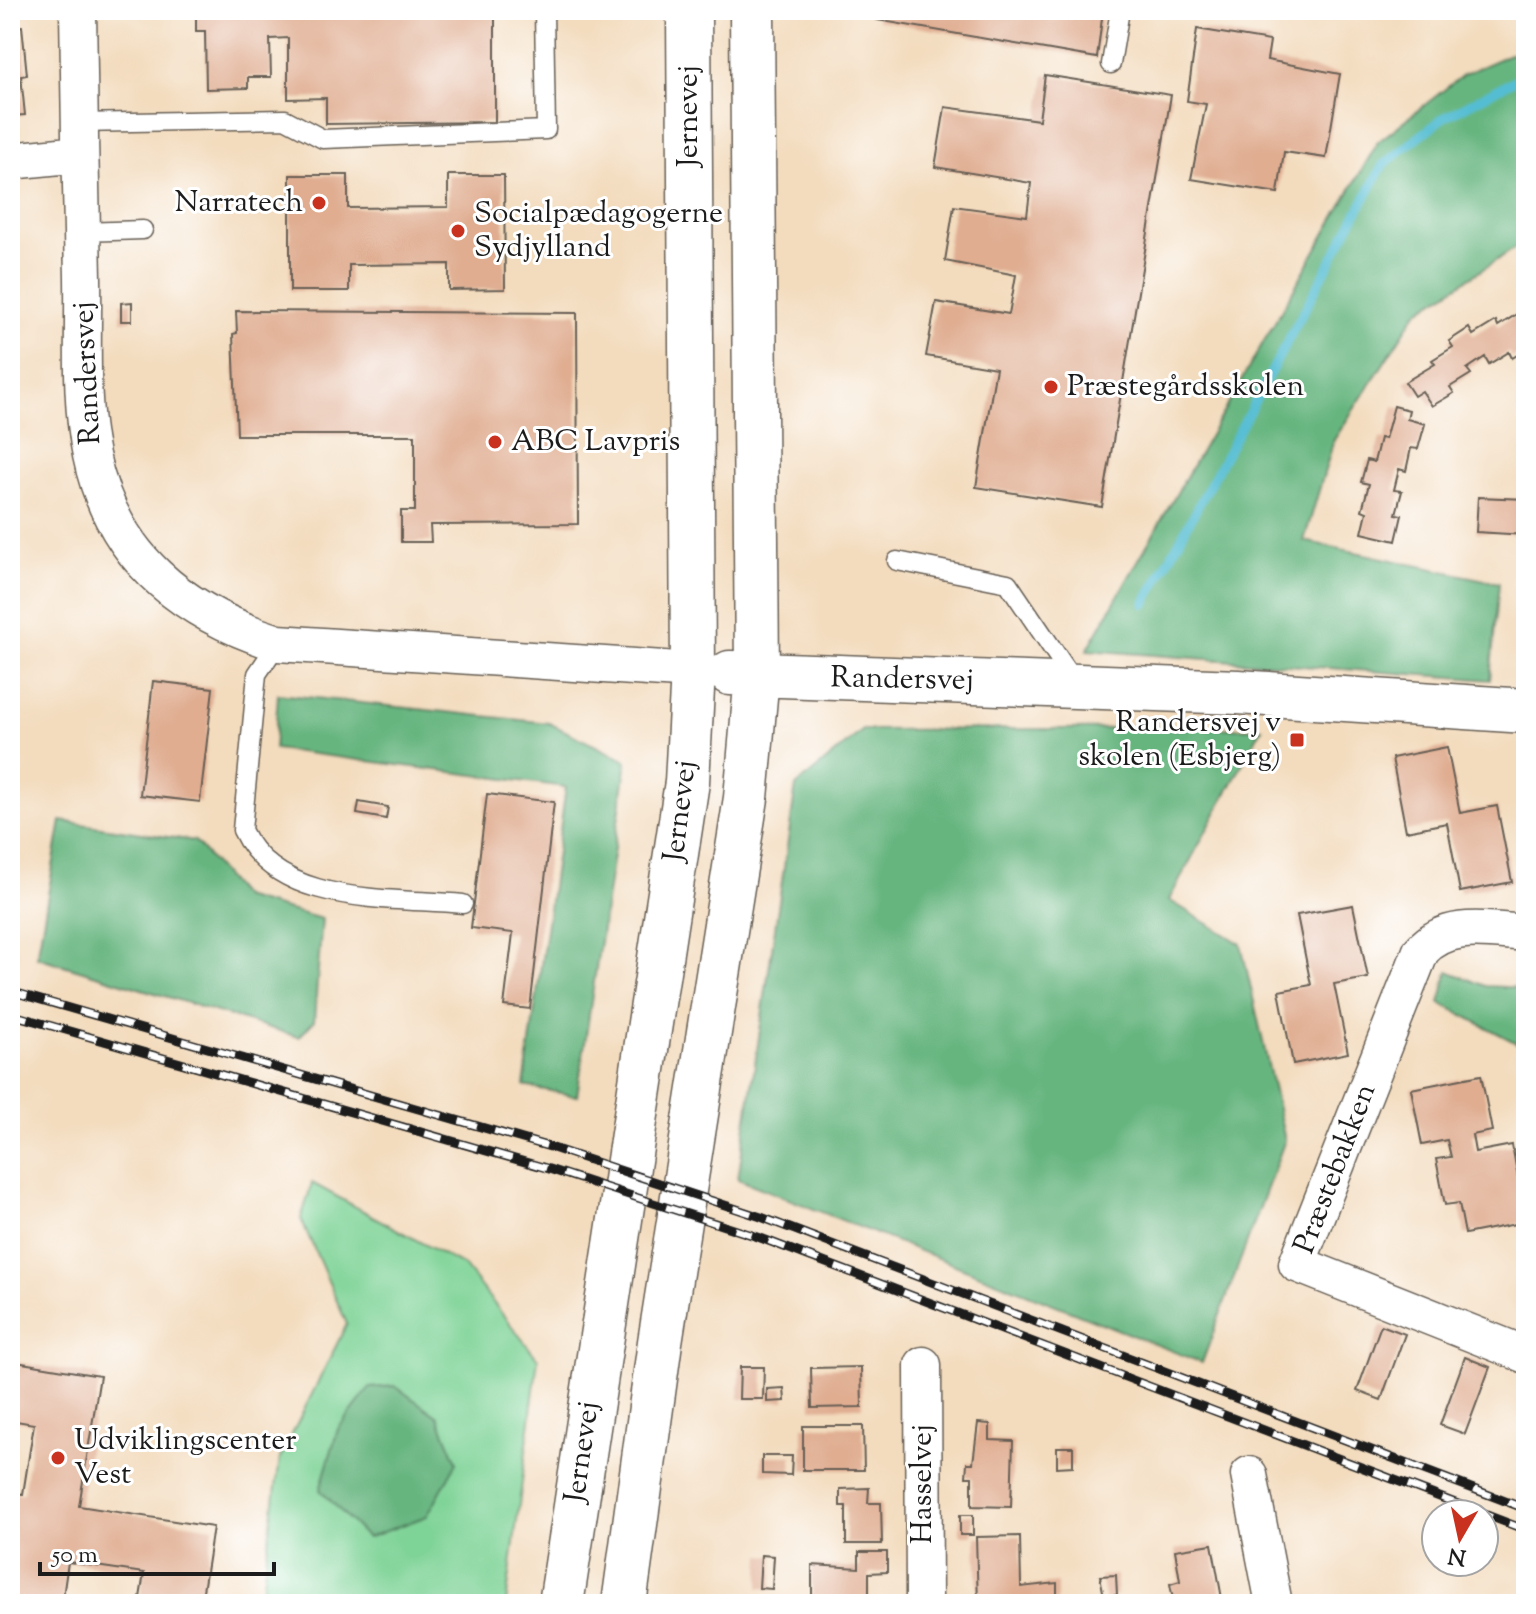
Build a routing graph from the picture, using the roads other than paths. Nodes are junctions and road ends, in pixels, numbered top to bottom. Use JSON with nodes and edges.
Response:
{"nodes":[{"id":1,"x":78,"y":10,"type":"edge"},
{"id":2,"x":544,"y":10,"type":"edge"},
{"id":3,"x":689,"y":10,"type":"edge"},
{"id":4,"x":752,"y":10,"type":"edge"},
{"id":5,"x":1120,"y":10,"type":"edge"},
{"id":6,"x":1111,"y":64,"type":"dead end"},
{"id":7,"x":80,"y":139,"type":"junction"},
{"id":8,"x":10,"y":161,"type":"edge"},
{"id":9,"x":143,"y":230,"type":"dead end"},
{"id":10,"x":82,"y":232,"type":"junction"},
{"id":11,"x":691,"y":379,"type":"junction"},
{"id":12,"x":897,"y":561,"type":"dead end"},
{"id":13,"x":278,"y":643,"type":"junction"},
{"id":14,"x":693,"y":671,"type":"junction"},
{"id":15,"x":757,"y":675,"type":"junction"},
{"id":16,"x":1077,"y":685,"type":"junction"},
{"id":17,"x":1526,"y":711,"type":"edge"},
{"id":18,"x":463,"y":904,"type":"dead end"},
{"id":19,"x":1526,"y":933,"type":"edge"},
{"id":20,"x":720,"y":967,"type":"junction"},
{"id":21,"x":1526,"y":1355,"type":"edge"},
{"id":22,"x":923,"y":1365,"type":"dead end"},
{"id":23,"x":1249,"y":1475,"type":"dead end"},
{"id":24,"x":561,"y":1604,"type":"edge"},
{"id":25,"x":624,"y":1604,"type":"edge"},
{"id":26,"x":924,"y":1604,"type":"edge"},
{"id":27,"x":1274,"y":1604,"type":"edge"}],
"edges":[{"from":1,"to":7,"type":"street","name":"Randersvej"},
{"from":2,"to":7,"type":"lane"},
{"from":3,"to":11,"type":"main road","name":"Jernevej"},
{"from":4,"to":15,"type":"main road","name":"Jernevej"},
{"from":5,"to":6,"type":"lane"},
{"from":7,"to":8,"type":"street"},
{"from":7,"to":10,"type":"street","name":"Randersvej"},
{"from":9,"to":10,"type":"lane"},
{"from":10,"to":13,"type":"street","name":"Randersvej"},
{"from":11,"to":14,"type":"main road","name":"Jernevej"},
{"from":11,"to":15,"type":"main road"},
{"from":12,"to":16,"type":"lane"},
{"from":13,"to":14,"type":"street","name":"Randersvej"},
{"from":13,"to":18,"type":"lane"},
{"from":14,"to":15,"type":"main road","name":"Randersvej"},
{"from":14,"to":20,"type":"main road"},
{"from":14,"to":24,"type":"main road","name":"Jernevej"},
{"from":15,"to":16,"type":"main road","name":"Randersvej"},
{"from":15,"to":20,"type":"main road","name":"Jernevej"},
{"from":16,"to":17,"type":"main road","name":"Randersvej"},
{"from":19,"to":21,"type":"street","name":"Præstebakken"},
{"from":20,"to":25,"type":"main road","name":"Jernevej"},
{"from":22,"to":26,"type":"street","name":"Hasselvej"},
{"from":23,"to":27,"type":"street"}]}
